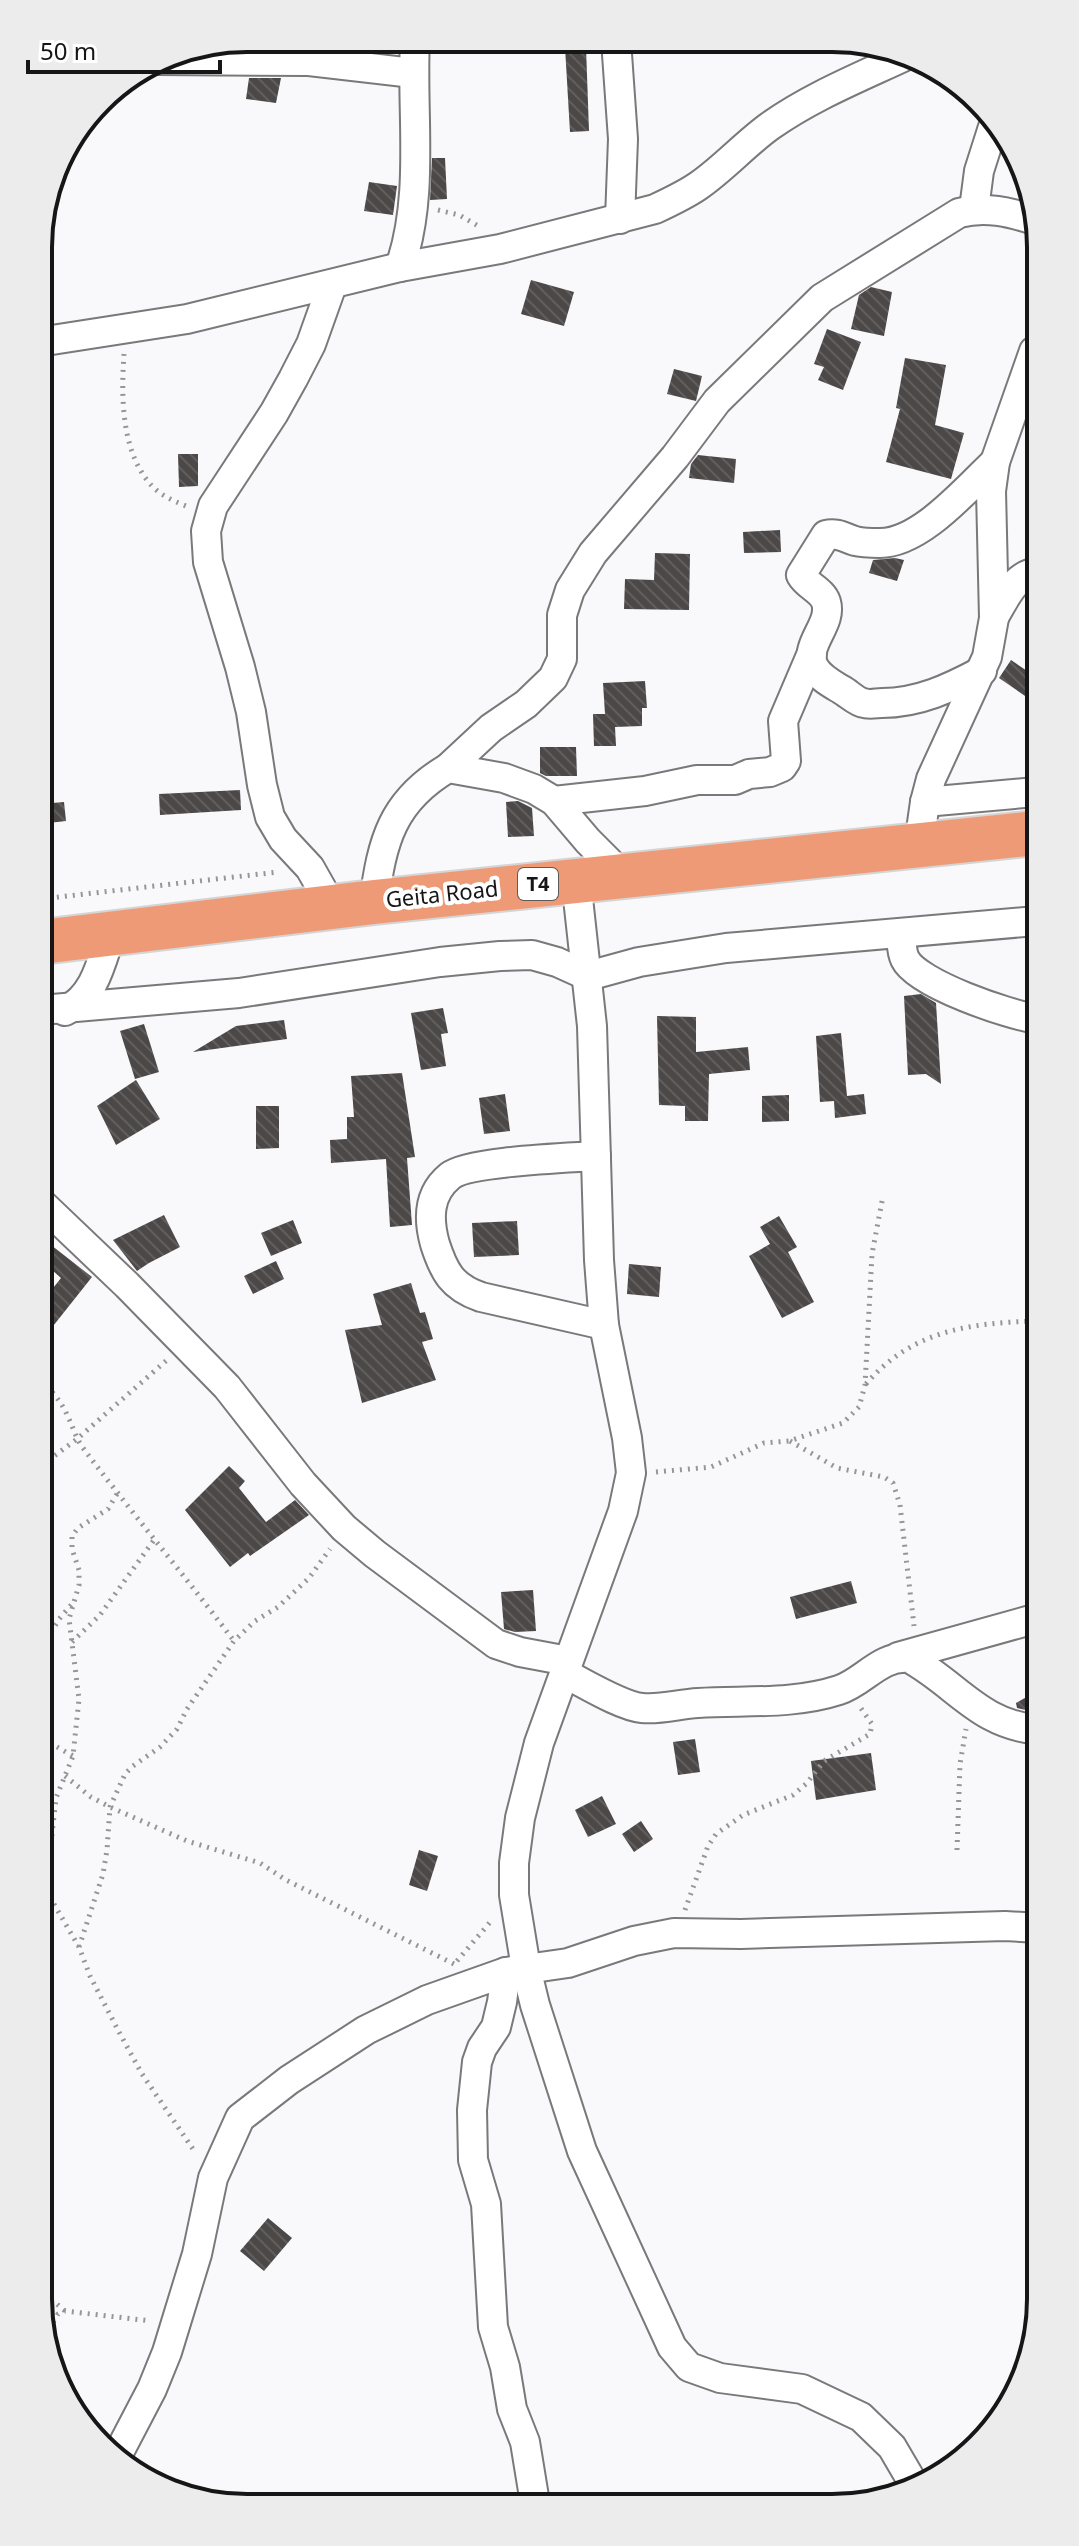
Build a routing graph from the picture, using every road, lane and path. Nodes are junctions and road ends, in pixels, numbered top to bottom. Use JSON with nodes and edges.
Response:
{"nodes":[{"id":1,"x":414,"y":52,"type":"edge"},
{"id":2,"x":617,"y":52,"type":"edge"},
{"id":3,"x":193,"y":60,"type":"edge"},
{"id":4,"x":893,"y":62,"type":"edge"},
{"id":5,"x":413,"y":73,"type":"junction"},
{"id":6,"x":991,"y":134,"type":"edge"},
{"id":7,"x":413,"y":208,"type":"junction"},
{"id":8,"x":974,"y":209,"type":"junction"},
{"id":9,"x":1024,"y":217,"type":"edge"},
{"id":10,"x":620,"y":219,"type":"junction"},
{"id":11,"x":500,"y":249,"type":"junction"},
{"id":12,"x":400,"y":267,"type":"junction"},
{"id":13,"x":332,"y":285,"type":"junction"},
{"id":14,"x":125,"y":329,"type":"junction"},
{"id":15,"x":52,"y":340,"type":"edge"},
{"id":16,"x":1027,"y":371,"type":"edge"},
{"id":17,"x":995,"y":462,"type":"junction"},
{"id":18,"x":208,"y":520,"type":"junction"},
{"id":19,"x":1027,"y":574,"type":"edge"},
{"id":20,"x":994,"y":618,"type":"junction"},
{"id":21,"x":812,"y":653,"type":"junction"},
{"id":22,"x":982,"y":671,"type":"junction"},
{"id":23,"x":448,"y":768,"type":"junction"},
{"id":24,"x":1027,"y":794,"type":"edge"},
{"id":25,"x":554,"y":801,"type":"junction"},
{"id":26,"x":922,"y":823,"type":"junction"},
{"id":27,"x":1027,"y":832,"type":"edge"},
{"id":28,"x":310,"y":868,"type":"junction"},
{"id":29,"x":622,"y":875,"type":"junction"},
{"id":30,"x":576,"y":880,"type":"junction"},
{"id":31,"x":52,"y":898,"type":"edge"},
{"id":32,"x":374,"y":902,"type":"junction"},
{"id":33,"x":332,"y":907,"type":"junction"},
{"id":34,"x":1027,"y":922,"type":"edge"},
{"id":35,"x":111,"y":933,"type":"junction"},
{"id":36,"x":901,"y":933,"type":"junction"},
{"id":37,"x":52,"y":941,"type":"edge"},
{"id":38,"x":588,"y":976,"type":"junction"},
{"id":39,"x":77,"y":1005,"type":"junction"},
{"id":40,"x":52,"y":1008,"type":"edge"},
{"id":41,"x":1027,"y":1016,"type":"edge"},
{"id":42,"x":52,"y":1020,"type":"edge"},
{"id":43,"x":596,"y":1156,"type":"junction"},
{"id":44,"x":883,"y":1196,"type":"dead end"},
{"id":45,"x":52,"y":1214,"type":"edge"},
{"id":46,"x":1027,"y":1321,"type":"edge"},
{"id":47,"x":604,"y":1325,"type":"junction"},
{"id":48,"x":185,"y":1344,"type":"junction"},
{"id":49,"x":865,"y":1385,"type":"junction"},
{"id":50,"x":52,"y":1394,"type":"edge"},
{"id":51,"x":77,"y":1439,"type":"junction"},
{"id":52,"x":789,"y":1441,"type":"junction"},
{"id":53,"x":52,"y":1458,"type":"edge"},
{"id":54,"x":631,"y":1473,"type":"junction"},
{"id":55,"x":117,"y":1494,"type":"junction"},
{"id":56,"x":344,"y":1528,"type":"junction"},
{"id":57,"x":154,"y":1540,"type":"junction"},
{"id":58,"x":73,"y":1603,"type":"junction"},
{"id":59,"x":1027,"y":1621,"type":"edge"},
{"id":60,"x":52,"y":1631,"type":"edge"},
{"id":61,"x":234,"y":1641,"type":"junction"},
{"id":62,"x":71,"y":1643,"type":"junction"},
{"id":63,"x":907,"y":1654,"type":"junction"},
{"id":64,"x":566,"y":1667,"type":"junction"},
{"id":65,"x":847,"y":1687,"type":"junction"},
{"id":66,"x":972,"y":1705,"type":"junction"},
{"id":67,"x":1027,"y":1729,"type":"edge"},
{"id":68,"x":52,"y":1744,"type":"edge"},
{"id":69,"x":73,"y":1756,"type":"junction"},
{"id":70,"x":65,"y":1776,"type":"junction"},
{"id":71,"x":110,"y":1807,"type":"junction"},
{"id":72,"x":52,"y":1834,"type":"edge"},
{"id":73,"x":957,"y":1850,"type":"dead end"},
{"id":74,"x":514,"y":1895,"type":"junction"},
{"id":75,"x":52,"y":1902,"type":"edge"},
{"id":76,"x":1027,"y":1927,"type":"edge"},
{"id":77,"x":674,"y":1933,"type":"junction"},
{"id":78,"x":79,"y":1947,"type":"junction"},
{"id":79,"x":454,"y":1964,"type":"junction"},
{"id":80,"x":516,"y":1970,"type":"junction"},
{"id":81,"x":445,"y":1971,"type":"dead end"},
{"id":82,"x":213,"y":2178,"type":"junction"},
{"id":83,"x":52,"y":2300,"type":"edge"},
{"id":84,"x":65,"y":2311,"type":"junction"},
{"id":85,"x":54,"y":2321,"type":"edge"},
{"id":86,"x":176,"y":2323,"type":"junction"},
{"id":87,"x":120,"y":2447,"type":"edge"},
{"id":88,"x":910,"y":2478,"type":"edge"},
{"id":89,"x":534,"y":2494,"type":"edge"}],
"edges":[{"from":1,"to":5,"type":"street"},
{"from":2,"to":10,"type":"street"},
{"from":3,"to":5,"type":"street"},
{"from":4,"to":10,"type":"street"},
{"from":5,"to":7,"type":"street"},
{"from":6,"to":8,"type":"street"},
{"from":7,"to":11,"type":"path"},
{"from":7,"to":12,"type":"street"},
{"from":8,"to":9,"type":"street"},
{"from":8,"to":23,"type":"street"},
{"from":10,"to":11,"type":"street"},
{"from":11,"to":12,"type":"street"},
{"from":12,"to":13,"type":"street"},
{"from":13,"to":14,"type":"street"},
{"from":13,"to":18,"type":"street"},
{"from":14,"to":15,"type":"street"},
{"from":14,"to":18,"type":"path"},
{"from":16,"to":17,"type":"street"},
{"from":17,"to":20,"type":"street"},
{"from":17,"to":21,"type":"street"},
{"from":18,"to":28,"type":"street"},
{"from":19,"to":20,"type":"street"},
{"from":20,"to":22,"type":"street"},
{"from":21,"to":22,"type":"street"},
{"from":21,"to":25,"type":"street"},
{"from":22,"to":26,"type":"street"},
{"from":23,"to":25,"type":"street"},
{"from":23,"to":32,"type":"street"},
{"from":24,"to":26,"type":"street"},
{"from":25,"to":29,"type":"street"},
{"from":26,"to":27,"type":"highway","name":"Geita Road","number":"T4"},
{"from":26,"to":29,"type":"highway","name":"Geita Road","number":"T4"},
{"from":28,"to":31,"type":"path"},
{"from":28,"to":33,"type":"street"},
{"from":29,"to":30,"type":"highway","name":"Geita Road","number":"T4"},
{"from":30,"to":32,"type":"highway","name":"Geita Road","number":"T4"},
{"from":30,"to":38,"type":"street"},
{"from":32,"to":33,"type":"highway","name":"Geita Road","number":"T4"},
{"from":33,"to":35,"type":"highway","name":"Geita Road","number":"T4"},
{"from":34,"to":36,"type":"street"},
{"from":35,"to":37,"type":"highway","name":"Geita Road","number":"T4"},
{"from":35,"to":39,"type":"street"},
{"from":36,"to":38,"type":"street"},
{"from":36,"to":41,"type":"street"},
{"from":38,"to":39,"type":"street"},
{"from":38,"to":43,"type":"street"},
{"from":39,"to":40,"type":"street"},
{"from":39,"to":42,"type":"street"},
{"from":43,"to":47,"type":"street"},
{"from":43,"to":47,"type":"street"},
{"from":44,"to":49,"type":"path"},
{"from":45,"to":48,"type":"street"},
{"from":46,"to":49,"type":"path"},
{"from":47,"to":54,"type":"street"},
{"from":48,"to":51,"type":"path"},
{"from":48,"to":56,"type":"street"},
{"from":49,"to":52,"type":"path"},
{"from":50,"to":51,"type":"path"},
{"from":51,"to":53,"type":"path"},
{"from":51,"to":55,"type":"path"},
{"from":52,"to":54,"type":"path"},
{"from":52,"to":63,"type":"path"},
{"from":54,"to":64,"type":"street"},
{"from":55,"to":57,"type":"path"},
{"from":55,"to":58,"type":"path"},
{"from":56,"to":61,"type":"path"},
{"from":56,"to":64,"type":"street"},
{"from":57,"to":61,"type":"path"},
{"from":57,"to":62,"type":"path"},
{"from":58,"to":60,"type":"path"},
{"from":58,"to":62,"type":"path"},
{"from":59,"to":63,"type":"street"},
{"from":61,"to":71,"type":"path"},
{"from":62,"to":69,"type":"path"},
{"from":63,"to":65,"type":"street"},
{"from":63,"to":66,"type":"street"},
{"from":64,"to":65,"type":"street"},
{"from":64,"to":74,"type":"street"},
{"from":65,"to":77,"type":"path"},
{"from":66,"to":67,"type":"street"},
{"from":66,"to":73,"type":"path"},
{"from":68,"to":69,"type":"path"},
{"from":69,"to":70,"type":"path"},
{"from":70,"to":71,"type":"path"},
{"from":70,"to":72,"type":"path"},
{"from":71,"to":78,"type":"path"},
{"from":71,"to":79,"type":"path"},
{"from":74,"to":79,"type":"path"},
{"from":74,"to":80,"type":"street"},
{"from":75,"to":78,"type":"path"},
{"from":76,"to":77,"type":"street"},
{"from":77,"to":80,"type":"street"},
{"from":78,"to":82,"type":"path"},
{"from":79,"to":81,"type":"path"},
{"from":80,"to":82,"type":"street"},
{"from":80,"to":88,"type":"street"},
{"from":80,"to":89,"type":"street"},
{"from":82,"to":86,"type":"street"},
{"from":83,"to":84,"type":"path"},
{"from":84,"to":85,"type":"path"},
{"from":84,"to":86,"type":"path"},
{"from":86,"to":87,"type":"street"}]}
